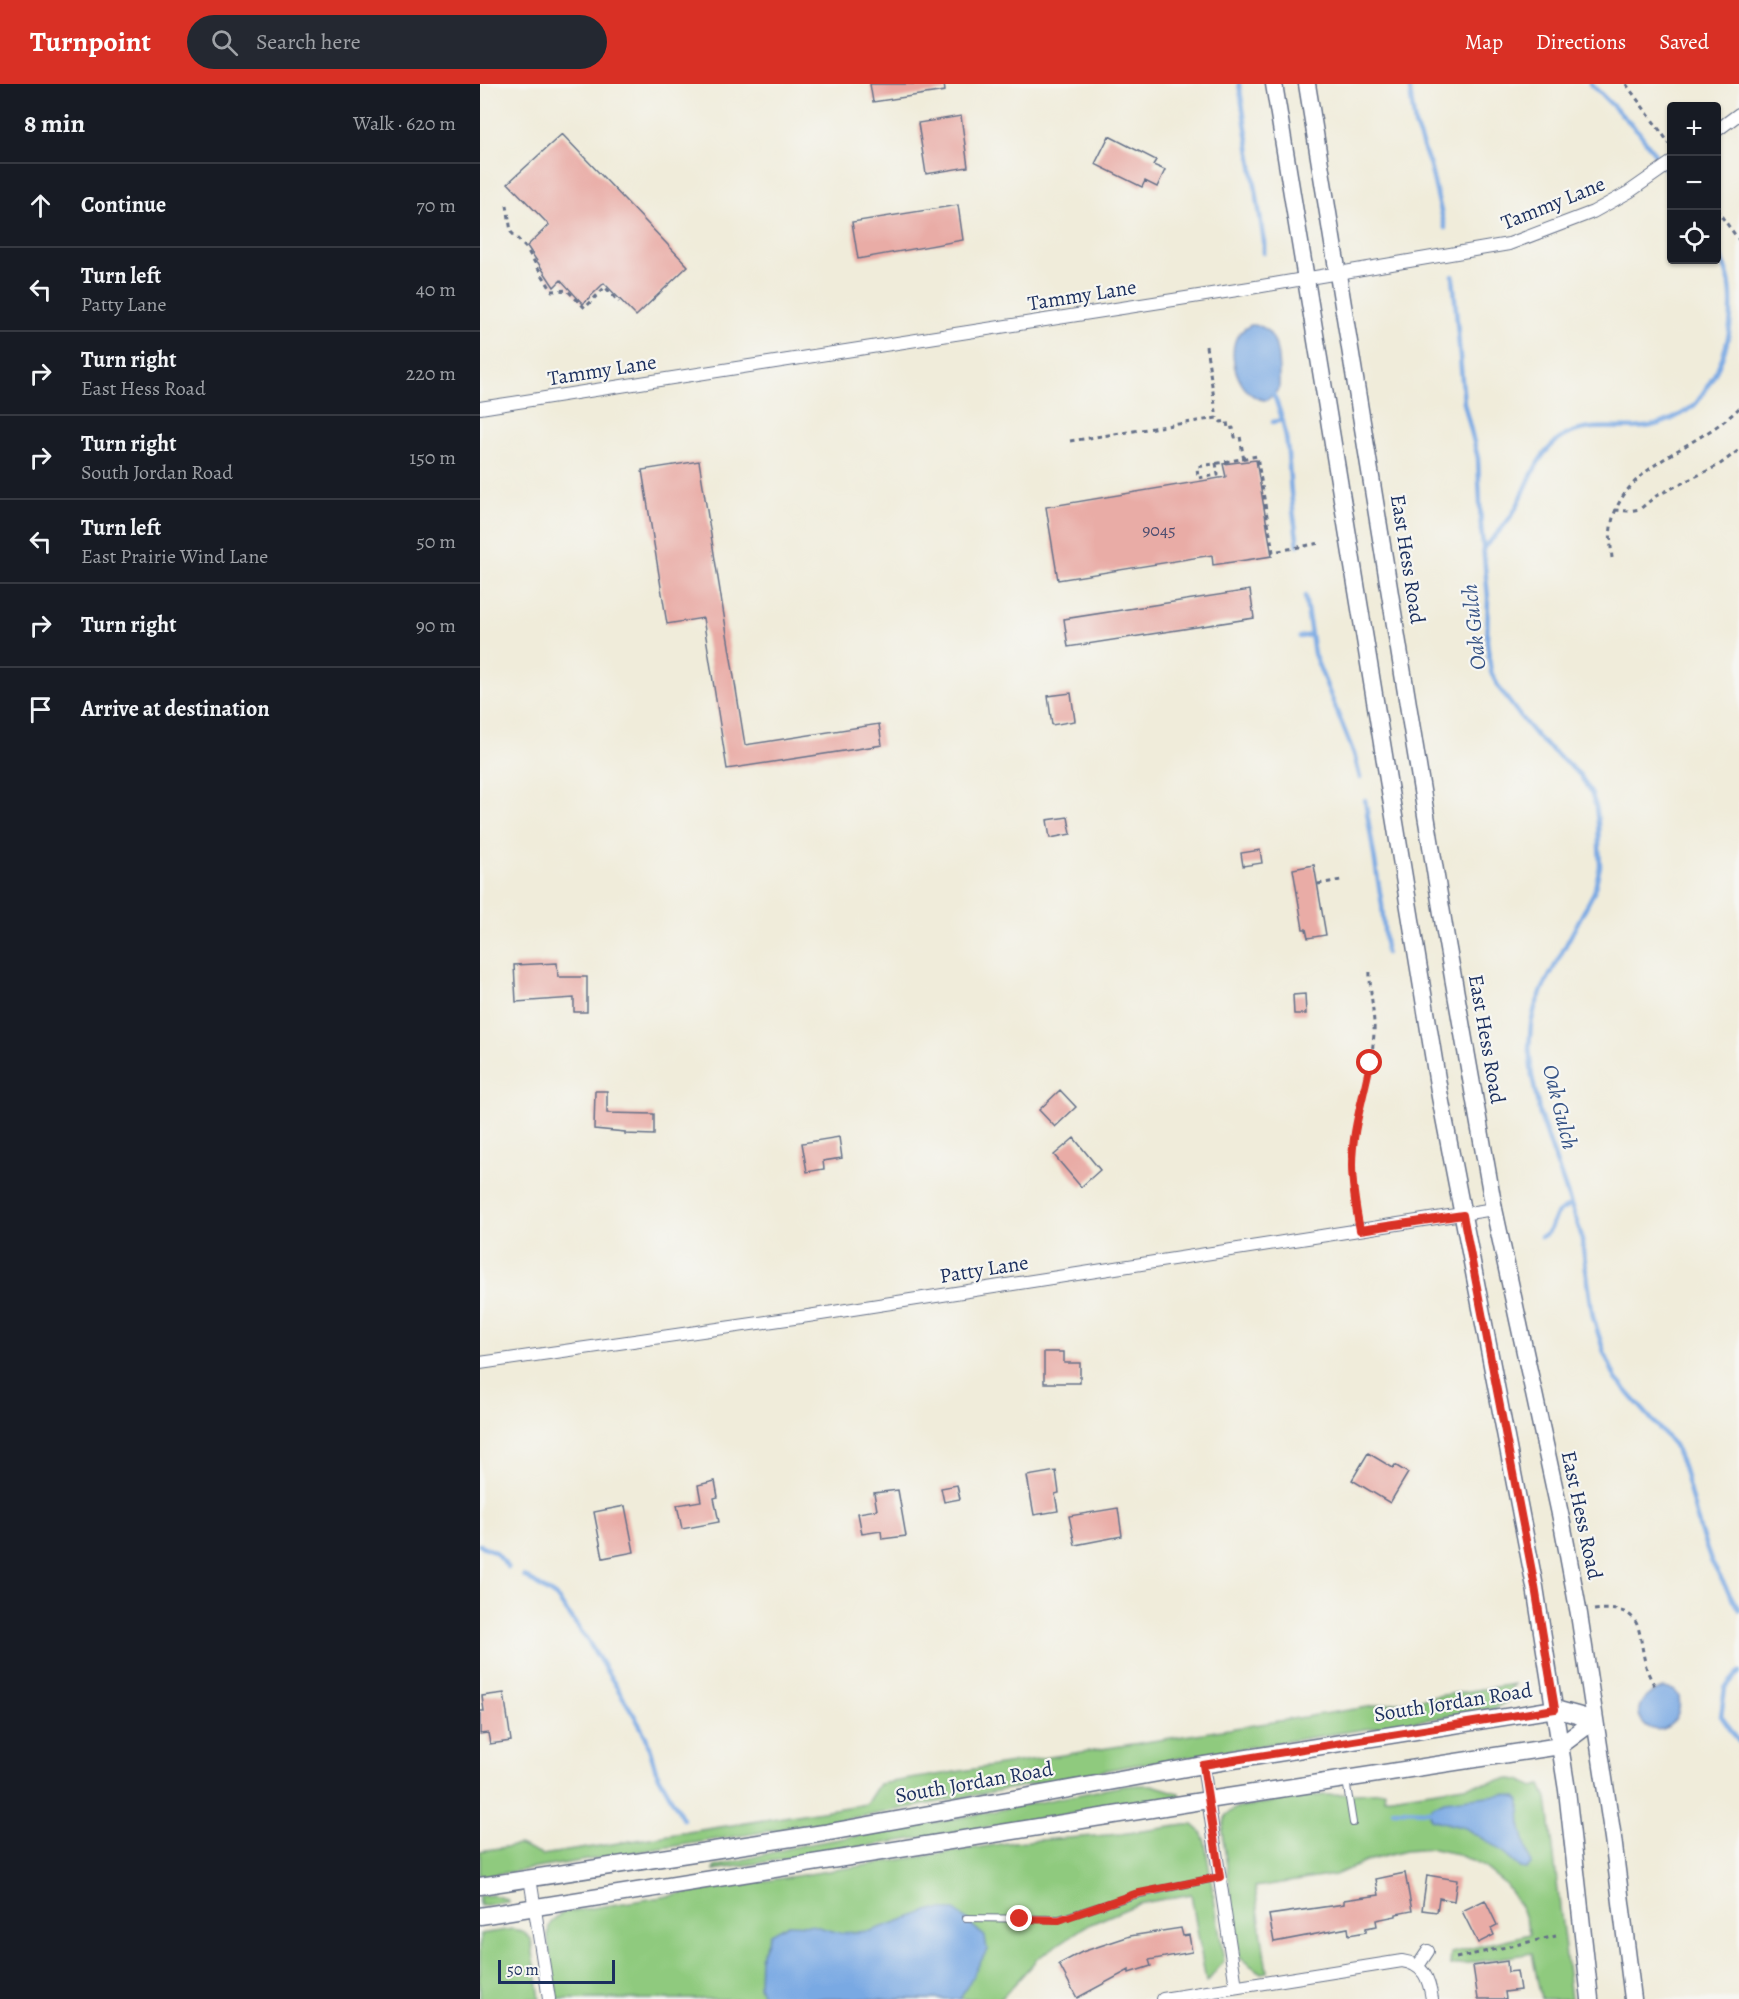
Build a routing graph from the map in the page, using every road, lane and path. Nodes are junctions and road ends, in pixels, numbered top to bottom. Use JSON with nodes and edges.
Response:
{"nodes":[{"id":1,"x":1275,"y":84,"type":"edge"},
{"id":2,"x":1307,"y":84,"type":"edge"},
{"id":3,"x":1626,"y":84,"type":"edge"},
{"id":4,"x":1739,"y":114,"type":"edge"},
{"id":5,"x":1721,"y":127,"type":"edge"},
{"id":6,"x":1667,"y":141,"type":"edge"},
{"id":7,"x":1667,"y":165,"type":"edge"},
{"id":8,"x":507,"y":205,"type":"dead end"},
{"id":9,"x":1717,"y":210,"type":"edge"},
{"id":10,"x":1739,"y":240,"type":"edge"},
{"id":11,"x":1338,"y":273,"type":"junction"},
{"id":12,"x":1307,"y":278,"type":"junction"},
{"id":13,"x":619,"y":302,"type":"dead end"},
{"id":14,"x":1206,"y":346,"type":"dead end"},
{"id":15,"x":480,"y":408,"type":"edge"},
{"id":16,"x":1739,"y":408,"type":"edge"},
{"id":17,"x":1217,"y":418,"type":"junction"},
{"id":18,"x":1070,"y":441,"type":"dead end"},
{"id":19,"x":1739,"y":450,"type":"edge"},
{"id":20,"x":1244,"y":460,"type":"junction"},
{"id":21,"x":1216,"y":463,"type":"junction"},
{"id":22,"x":1615,"y":510,"type":"junction"},
{"id":23,"x":1320,"y":543,"type":"dead end"},
{"id":24,"x":1611,"y":558,"type":"dead end"},
{"id":25,"x":1341,"y":880,"type":"dead end"},
{"id":26,"x":1318,"y":884,"type":"dead end"},
{"id":27,"x":1370,"y":968,"type":"dead end"},
{"id":28,"x":1494,"y":1209,"type":"junction"},
{"id":29,"x":1463,"y":1215,"type":"junction"},
{"id":30,"x":1360,"y":1230,"type":"junction"},
{"id":31,"x":480,"y":1363,"type":"edge"},
{"id":32,"x":1579,"y":1614,"type":"junction"},
{"id":33,"x":1655,"y":1687,"type":"dead end"},
{"id":34,"x":1555,"y":1709,"type":"junction"},
{"id":35,"x":1595,"y":1720,"type":"junction"},
{"id":36,"x":1560,"y":1746,"type":"junction"},
{"id":37,"x":1203,"y":1765,"type":"junction"},
{"id":38,"x":1346,"y":1779,"type":"junction"},
{"id":39,"x":1208,"y":1800,"type":"junction"},
{"id":40,"x":1353,"y":1823,"type":"dead end"},
{"id":41,"x":1220,"y":1877,"type":"junction"},
{"id":42,"x":530,"y":1878,"type":"junction"},
{"id":43,"x":480,"y":1886,"type":"edge"},
{"id":44,"x":535,"y":1908,"type":"junction"},
{"id":45,"x":480,"y":1916,"type":"edge"},
{"id":46,"x":966,"y":1918,"type":"dead end"},
{"id":47,"x":1556,"y":1936,"type":"dead end"},
{"id":48,"x":1428,"y":1951,"type":"dead end"},
{"id":49,"x":1456,"y":1958,"type":"dead end"},
{"id":50,"x":1418,"y":1966,"type":"junction"},
{"id":51,"x":1236,"y":1987,"type":"junction"},
{"id":52,"x":549,"y":1999,"type":"edge"},
{"id":53,"x":1163,"y":1999,"type":"edge"},
{"id":54,"x":1432,"y":1999,"type":"edge"},
{"id":55,"x":1590,"y":1999,"type":"edge"},
{"id":56,"x":1633,"y":1999,"type":"edge"}],
"edges":[{"from":1,"to":12,"type":"main road"},
{"from":2,"to":11,"type":"main road","name":"East Hess Road"},
{"from":3,"to":6,"type":"path"},
{"from":4,"to":5,"type":"street"},
{"from":7,"to":11,"type":"street","name":"Tammy Lane"},
{"from":8,"to":13,"type":"path"},
{"from":9,"to":10,"type":"path"},
{"from":11,"to":12,"type":"street","name":"Tammy Lane"},
{"from":11,"to":28,"type":"main road","name":"East Hess Road"},
{"from":12,"to":15,"type":"street","name":"Tammy Lane"},
{"from":12,"to":29,"type":"main road"},
{"from":14,"to":17,"type":"path"},
{"from":16,"to":22,"type":"path"},
{"from":17,"to":18,"type":"path"},
{"from":17,"to":20,"type":"path"},
{"from":19,"to":22,"type":"path"},
{"from":20,"to":21,"type":"path"},
{"from":20,"to":23,"type":"path"},
{"from":21,"to":21,"type":"path"},
{"from":22,"to":24,"type":"path"},
{"from":25,"to":26,"type":"path"},
{"from":27,"to":30,"type":"path"},
{"from":28,"to":29,"type":"street","name":"Patty Lane"},
{"from":28,"to":32,"type":"main road","name":"East Hess Road"},
{"from":29,"to":30,"type":"street","name":"Patty Lane"},
{"from":29,"to":34,"type":"main road"},
{"from":30,"to":31,"type":"street","name":"Patty Lane"},
{"from":32,"to":33,"type":"path"},
{"from":32,"to":35,"type":"main road","name":"East Hess Road"},
{"from":34,"to":35,"type":"main road","name":"South Jordan Road"},
{"from":34,"to":36,"type":"main road"},
{"from":34,"to":37,"type":"main road","name":"South Jordan Road"},
{"from":35,"to":36,"type":"main road"},
{"from":35,"to":56,"type":"main road","name":"East Hess Road"},
{"from":36,"to":38,"type":"main road"},
{"from":36,"to":55,"type":"main road"},
{"from":37,"to":39,"type":"street"},
{"from":37,"to":42,"type":"main road","name":"South Jordan Road"},
{"from":38,"to":39,"type":"main road"},
{"from":38,"to":40,"type":"lane"},
{"from":39,"to":41,"type":"street"},
{"from":39,"to":44,"type":"main road"},
{"from":41,"to":46,"type":"lane"},
{"from":41,"to":51,"type":"street"},
{"from":42,"to":43,"type":"main road","name":"South Jordan Road"},
{"from":42,"to":44,"type":"street"},
{"from":44,"to":45,"type":"main road"},
{"from":44,"to":52,"type":"street"},
{"from":47,"to":49,"type":"path"},
{"from":48,"to":50,"type":"street"},
{"from":50,"to":51,"type":"street"},
{"from":50,"to":54,"type":"street"},
{"from":51,"to":53,"type":"street"}]}
